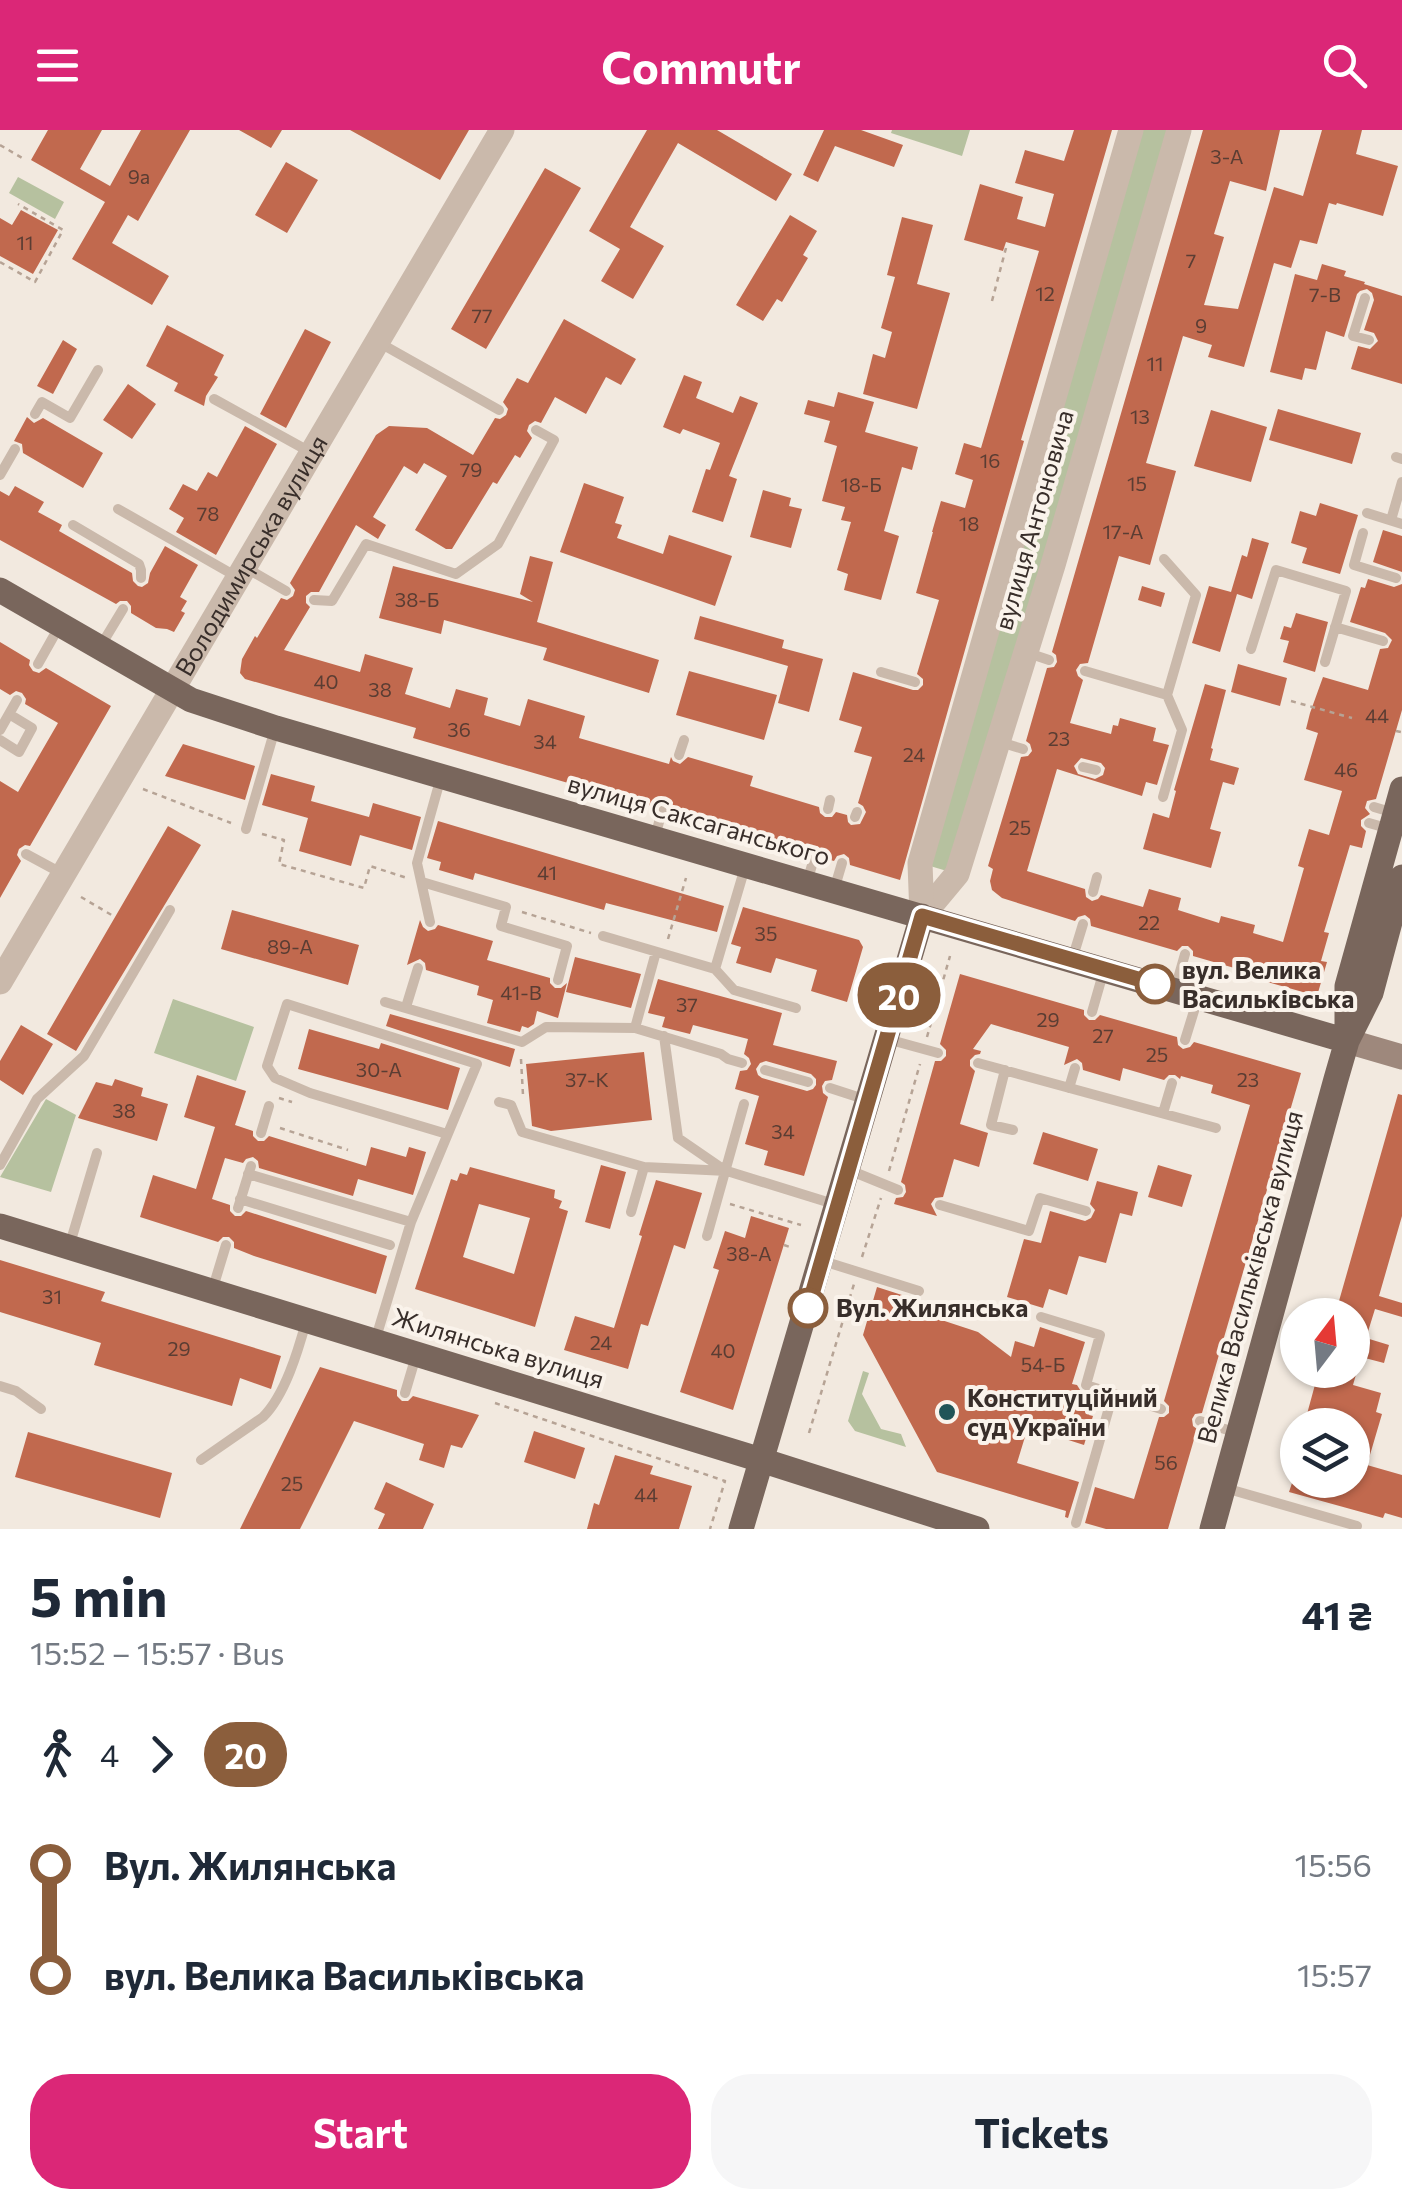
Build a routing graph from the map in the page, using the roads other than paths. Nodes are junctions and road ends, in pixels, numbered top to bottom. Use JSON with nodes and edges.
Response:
{"nodes":[{"id":1,"x":502,"y":130,"type":"edge"},
{"id":2,"x":1131,"y":130,"type":"edge"},
{"id":3,"x":1179,"y":130,"type":"edge"},
{"id":4,"x":1365,"y":298,"type":"dead end"},
{"id":5,"x":1369,"y":340,"type":"dead end"},
{"id":6,"x":378,"y":342,"type":"junction"},
{"id":7,"x":98,"y":370,"type":"dead end"},
{"id":8,"x":214,"y":399,"type":"dead end"},
{"id":9,"x":499,"y":410,"type":"dead end"},
{"id":10,"x":36,"y":414,"type":"dead end"},
{"id":11,"x":536,"y":430,"type":"dead end"},
{"id":12,"x":15,"y":449,"type":"dead end"},
{"id":13,"x":312,"y":454,"type":"junction"},
{"id":14,"x":0,"y":475,"type":"edge"},
{"id":15,"x":1402,"y":482,"type":"edge"},
{"id":16,"x":118,"y":509,"type":"dead end"},
{"id":17,"x":1367,"y":513,"type":"dead end"},
{"id":18,"x":1396,"y":522,"type":"edge"},
{"id":19,"x":73,"y":525,"type":"dead end"},
{"id":20,"x":1363,"y":533,"type":"dead end"},
{"id":21,"x":1164,"y":559,"type":"dead end"},
{"id":22,"x":242,"y":573,"type":"junction"},
{"id":23,"x":141,"y":578,"type":"dead end"},
{"id":24,"x":1396,"y":578,"type":"dead end"},
{"id":25,"x":0,"y":590,"type":"edge"},
{"id":26,"x":286,"y":590,"type":"dead end"},
{"id":27,"x":314,"y":600,"type":"dead end"},
{"id":28,"x":123,"y":608,"type":"dead end"},
{"id":29,"x":60,"y":624,"type":"junction"},
{"id":30,"x":1335,"y":627,"type":"junction"},
{"id":31,"x":1382,"y":641,"type":"dead end"},
{"id":32,"x":100,"y":648,"type":"junction"},
{"id":33,"x":1251,"y":649,"type":"dead end"},
{"id":34,"x":1324,"y":662,"type":"dead end"},
{"id":35,"x":38,"y":664,"type":"dead end"},
{"id":36,"x":1086,"y":671,"type":"dead end"},
{"id":37,"x":881,"y":672,"type":"dead end"},
{"id":38,"x":915,"y":682,"type":"dead end"},
{"id":39,"x":174,"y":690,"type":"junction"},
{"id":40,"x":1167,"y":695,"type":"junction"},
{"id":41,"x":17,"y":700,"type":"dead end"},
{"id":42,"x":9,"y":714,"type":"junction"},
{"id":43,"x":276,"y":728,"type":"junction"},
{"id":44,"x":0,"y":730,"type":"edge"},
{"id":45,"x":0,"y":740,"type":"edge"},
{"id":46,"x":684,"y":740,"type":"dead end"},
{"id":47,"x":680,"y":754,"type":"dead end"},
{"id":48,"x":1083,"y":766,"type":"dead end"},
{"id":49,"x":1096,"y":770,"type":"dead end"},
{"id":50,"x":442,"y":776,"type":"junction"},
{"id":51,"x":1163,"y":797,"type":"dead end"},
{"id":52,"x":662,"y":811,"type":"dead end"},
{"id":53,"x":1386,"y":812,"type":"edge"},
{"id":54,"x":246,"y":829,"type":"road end"},
{"id":55,"x":654,"y":838,"type":"junction"},
{"id":56,"x":26,"y":854,"type":"dead end"},
{"id":57,"x":815,"y":855,"type":"dead end"},
{"id":58,"x":842,"y":863,"type":"dead end"},
{"id":59,"x":746,"y":864,"type":"junction"},
{"id":60,"x":64,"y":875,"type":"junction"},
{"id":61,"x":1402,"y":876,"type":"edge"},
{"id":62,"x":1098,"y":878,"type":"dead end"},
{"id":63,"x":422,"y":882,"type":"junction"},
{"id":64,"x":807,"y":882,"type":"junction"},
{"id":65,"x":834,"y":890,"type":"junction"},
{"id":66,"x":1093,"y":892,"type":"dead end"},
{"id":67,"x":170,"y":910,"type":"dead end"},
{"id":68,"x":922,"y":916,"type":"junction"},
{"id":69,"x":430,"y":922,"type":"dead end"},
{"id":70,"x":1084,"y":924,"type":"dead end"},
{"id":71,"x":603,"y":936,"type":"road end"},
{"id":72,"x":656,"y":952,"type":"junction"},
{"id":73,"x":1186,"y":954,"type":"dead end"},
{"id":74,"x":1072,"y":960,"type":"junction"},
{"id":75,"x":418,"y":968,"type":"dead end"},
{"id":76,"x":715,"y":968,"type":"junction"},
{"id":77,"x":1104,"y":970,"type":"junction"},
{"id":78,"x":1,"y":976,"type":"edge"},
{"id":79,"x":558,"y":980,"type":"dead end"},
{"id":80,"x":1186,"y":994,"type":"junction"},
{"id":81,"x":386,"y":1002,"type":"dead end"},
{"id":82,"x":406,"y":1008,"type":"junction"},
{"id":83,"x":796,"y":1008,"type":"dead end"},
{"id":84,"x":1092,"y":1012,"type":"dead end"},
{"id":85,"x":635,"y":1028,"type":"junction"},
{"id":86,"x":664,"y":1036,"type":"junction"},
{"id":87,"x":886,"y":1039,"type":"junction"},
{"id":88,"x":1185,"y":1040,"type":"dead end"},
{"id":89,"x":1347,"y":1041,"type":"junction"},
{"id":90,"x":938,"y":1053,"type":"dead end"},
{"id":91,"x":1402,"y":1058,"type":"edge"},
{"id":92,"x":978,"y":1063,"type":"dead end"},
{"id":93,"x":742,"y":1064,"type":"dead end"},
{"id":94,"x":1075,"y":1068,"type":"dead end"},
{"id":95,"x":765,"y":1070,"type":"dead end"},
{"id":96,"x":1005,"y":1070,"type":"junction"},
{"id":97,"x":808,"y":1082,"type":"dead end"},
{"id":98,"x":1172,"y":1082,"type":"dead end"},
{"id":99,"x":830,"y":1088,"type":"dead end"},
{"id":100,"x":1069,"y":1088,"type":"junction"},
{"id":101,"x":869,"y":1100,"type":"junction"},
{"id":102,"x":499,"y":1102,"type":"dead end"},
{"id":103,"x":744,"y":1104,"type":"dead end"},
{"id":104,"x":269,"y":1106,"type":"dead end"},
{"id":105,"x":1163,"y":1113,"type":"junction"},
{"id":106,"x":262,"y":1128,"type":"road end"},
{"id":107,"x":1216,"y":1128,"type":"dead end"},
{"id":108,"x":1013,"y":1130,"type":"dead end"},
{"id":109,"x":447,"y":1134,"type":"junction"},
{"id":110,"x":98,"y":1153,"type":"dead end"},
{"id":111,"x":0,"y":1165,"type":"edge"},
{"id":112,"x":644,"y":1168,"type":"junction"},
{"id":113,"x":848,"y":1170,"type":"junction"},
{"id":114,"x":726,"y":1171,"type":"junction"},
{"id":115,"x":898,"y":1190,"type":"dead end"},
{"id":116,"x":940,"y":1205,"type":"dead end"},
{"id":117,"x":838,"y":1206,"type":"junction"},
{"id":118,"x":1086,"y":1211,"type":"dead end"},
{"id":119,"x":631,"y":1212,"type":"dead end"},
{"id":120,"x":411,"y":1222,"type":"junction"},
{"id":121,"x":0,"y":1226,"type":"edge"},
{"id":122,"x":708,"y":1236,"type":"dead end"},
{"id":123,"x":390,"y":1244,"type":"dead end"},
{"id":124,"x":226,"y":1245,"type":"dead end"},
{"id":125,"x":69,"y":1248,"type":"junction"},
{"id":126,"x":822,"y":1261,"type":"junction"},
{"id":127,"x":212,"y":1292,"type":"junction"},
{"id":128,"x":919,"y":1292,"type":"dead end"},
{"id":129,"x":1041,"y":1317,"type":"dead end"},
{"id":130,"x":306,"y":1321,"type":"junction"},
{"id":131,"x":374,"y":1342,"type":"junction"},
{"id":132,"x":417,"y":1355,"type":"junction"},
{"id":133,"x":0,"y":1386,"type":"edge"},
{"id":134,"x":405,"y":1393,"type":"dead end"},
{"id":135,"x":1113,"y":1394,"type":"junction"},
{"id":136,"x":1161,"y":1408,"type":"dead end"},
{"id":137,"x":41,"y":1410,"type":"dead end"},
{"id":138,"x":1200,"y":1421,"type":"dead end"},
{"id":139,"x":1238,"y":1433,"type":"junction"},
{"id":140,"x":201,"y":1460,"type":"dead end"},
{"id":141,"x":762,"y":1460,"type":"junction"},
{"id":142,"x":1224,"y":1488,"type":"junction"},
{"id":143,"x":1075,"y":1524,"type":"edge"},
{"id":144,"x":1357,"y":1526,"type":"dead end"},
{"id":145,"x":740,"y":1529,"type":"edge"},
{"id":146,"x":977,"y":1529,"type":"edge"},
{"id":147,"x":1212,"y":1529,"type":"edge"}],
"edges":[{"from":1,"to":6,"type":"street","name":"Володимирська вулиця"},
{"from":2,"to":68,"type":"street","name":"вулиця Антоновича"},
{"from":3,"to":68,"type":"street","name":"вулиця Антоновича"},
{"from":4,"to":5,"type":"lane"},
{"from":6,"to":9,"type":"lane"},
{"from":6,"to":13,"type":"street","name":"Володимирська вулиця"},
{"from":7,"to":10,"type":"lane"},
{"from":8,"to":13,"type":"lane"},
{"from":11,"to":27,"type":"lane"},
{"from":12,"to":14,"type":"lane"},
{"from":13,"to":22,"type":"street","name":"Володимирська вулиця"},
{"from":15,"to":18,"type":"lane"},
{"from":16,"to":22,"type":"lane"},
{"from":17,"to":18,"type":"lane"},
{"from":19,"to":23,"type":"lane"},
{"from":20,"to":24,"type":"lane"},
{"from":21,"to":40,"type":"lane"},
{"from":22,"to":26,"type":"lane"},
{"from":22,"to":39,"type":"street","name":"Володимирська вулиця"},
{"from":25,"to":29,"type":"main road","name":"вулиця Саксаганського"},
{"from":28,"to":32,"type":"lane"},
{"from":29,"to":32,"type":"main road","name":"вулиця Саксаганського"},
{"from":29,"to":35,"type":"lane"},
{"from":30,"to":31,"type":"lane"},
{"from":30,"to":33,"type":"lane"},
{"from":30,"to":34,"type":"lane"},
{"from":32,"to":39,"type":"main road","name":"вулиця Саксаганського"},
{"from":36,"to":40,"type":"lane"},
{"from":37,"to":38,"type":"lane"},
{"from":39,"to":43,"type":"main road","name":"вулиця Саксаганського"},
{"from":39,"to":60,"type":"street","name":"Володимирська вулиця"},
{"from":40,"to":51,"type":"lane"},
{"from":41,"to":42,"type":"lane"},
{"from":42,"to":44,"type":"lane"},
{"from":42,"to":45,"type":"lane"},
{"from":43,"to":50,"type":"main road","name":"вулиця Саксаганського"},
{"from":43,"to":54,"type":"lane"},
{"from":46,"to":47,"type":"lane"},
{"from":48,"to":49,"type":"lane"},
{"from":50,"to":55,"type":"main road","name":"вулиця Саксаганського"},
{"from":50,"to":63,"type":"lane"},
{"from":52,"to":55,"type":"lane"},
{"from":53,"to":89,"type":"main road","name":"Велика Васильківська вулиця"},
{"from":55,"to":59,"type":"main road","name":"вулиця Саксаганського"},
{"from":56,"to":60,"type":"lane"},
{"from":57,"to":64,"type":"lane"},
{"from":58,"to":65,"type":"lane"},
{"from":59,"to":64,"type":"main road","name":"вулиця Саксаганського"},
{"from":59,"to":76,"type":"lane"},
{"from":60,"to":78,"type":"street","name":"Володимирська вулиця"},
{"from":61,"to":89,"type":"main road","name":"Велика Васильківська вулиця"},
{"from":62,"to":66,"type":"lane"},
{"from":63,"to":69,"type":"lane"},
{"from":63,"to":79,"type":"lane"},
{"from":64,"to":65,"type":"main road","name":"вулиця Саксаганського"},
{"from":65,"to":68,"type":"main road","name":"вулиця Саксаганського"},
{"from":67,"to":111,"type":"lane"},
{"from":68,"to":74,"type":"main road","name":"вулиця Саксаганського"},
{"from":68,"to":87,"type":"main road","name":"вулиця Антоновича"},
{"from":70,"to":74,"type":"lane"},
{"from":71,"to":72,"type":"lane"},
{"from":72,"to":76,"type":"lane"},
{"from":72,"to":85,"type":"lane"},
{"from":73,"to":80,"type":"lane"},
{"from":74,"to":77,"type":"main road","name":"вулиця Саксаганського"},
{"from":75,"to":82,"type":"lane"},
{"from":76,"to":83,"type":"lane"},
{"from":77,"to":80,"type":"main road","name":"вулиця Саксаганського"},
{"from":77,"to":84,"type":"lane"},
{"from":80,"to":88,"type":"lane"},
{"from":80,"to":89,"type":"main road","name":"вулиця Саксаганського"},
{"from":81,"to":82,"type":"lane"},
{"from":82,"to":85,"type":"lane"},
{"from":85,"to":86,"type":"lane"},
{"from":86,"to":93,"type":"lane"},
{"from":86,"to":114,"type":"lane"},
{"from":87,"to":90,"type":"lane"},
{"from":87,"to":101,"type":"main road","name":"вулиця Антоновича"},
{"from":89,"to":91,"type":"main road","name":"вулиця Саксаганського"},
{"from":89,"to":139,"type":"main road","name":"Велика Васильківська вулиця"},
{"from":92,"to":96,"type":"lane"},
{"from":94,"to":100,"type":"lane"},
{"from":95,"to":97,"type":"lane"},
{"from":96,"to":100,"type":"lane"},
{"from":96,"to":108,"type":"lane"},
{"from":98,"to":105,"type":"lane"},
{"from":99,"to":101,"type":"lane"},
{"from":100,"to":105,"type":"lane"},
{"from":101,"to":113,"type":"main road","name":"вулиця Антоновича"},
{"from":102,"to":112,"type":"lane"},
{"from":103,"to":114,"type":"lane"},
{"from":104,"to":106,"type":"lane"},
{"from":105,"to":107,"type":"lane"},
{"from":109,"to":109,"type":"lane"},
{"from":109,"to":120,"type":"lane"},
{"from":110,"to":125,"type":"lane"},
{"from":112,"to":114,"type":"lane"},
{"from":112,"to":119,"type":"lane"},
{"from":113,"to":115,"type":"lane"},
{"from":113,"to":117,"type":"main road","name":"вулиця Антоновича"},
{"from":114,"to":117,"type":"lane"},
{"from":114,"to":122,"type":"lane"},
{"from":116,"to":118,"type":"lane"},
{"from":117,"to":126,"type":"main road","name":"вулиця Антоновича"},
{"from":120,"to":123,"type":"lane"},
{"from":120,"to":131,"type":"lane"},
{"from":121,"to":125,"type":"main road","name":"Жилянська вулиця"},
{"from":124,"to":127,"type":"lane"},
{"from":125,"to":127,"type":"main road","name":"Жилянська вулиця"},
{"from":126,"to":128,"type":"lane"},
{"from":126,"to":141,"type":"main road","name":"вулиця Антоновича"},
{"from":127,"to":130,"type":"main road","name":"Жилянська вулиця"},
{"from":129,"to":135,"type":"lane"},
{"from":130,"to":131,"type":"main road","name":"Жилянська вулиця"},
{"from":130,"to":140,"type":"lane"},
{"from":131,"to":132,"type":"main road","name":"Жилянська вулиця"},
{"from":132,"to":134,"type":"lane"},
{"from":132,"to":141,"type":"main road","name":"Жилянська вулиця"},
{"from":133,"to":137,"type":"lane"},
{"from":135,"to":136,"type":"lane"},
{"from":135,"to":143,"type":"lane"},
{"from":138,"to":139,"type":"lane"},
{"from":139,"to":142,"type":"main road","name":"Велика Васильківська вулиця"},
{"from":141,"to":145,"type":"main road","name":"вулиця Антоновича"},
{"from":141,"to":146,"type":"main road","name":"Жилянська вулиця"},
{"from":142,"to":144,"type":"lane"},
{"from":142,"to":147,"type":"main road","name":"Велика Васильківська вулиця"}]}
